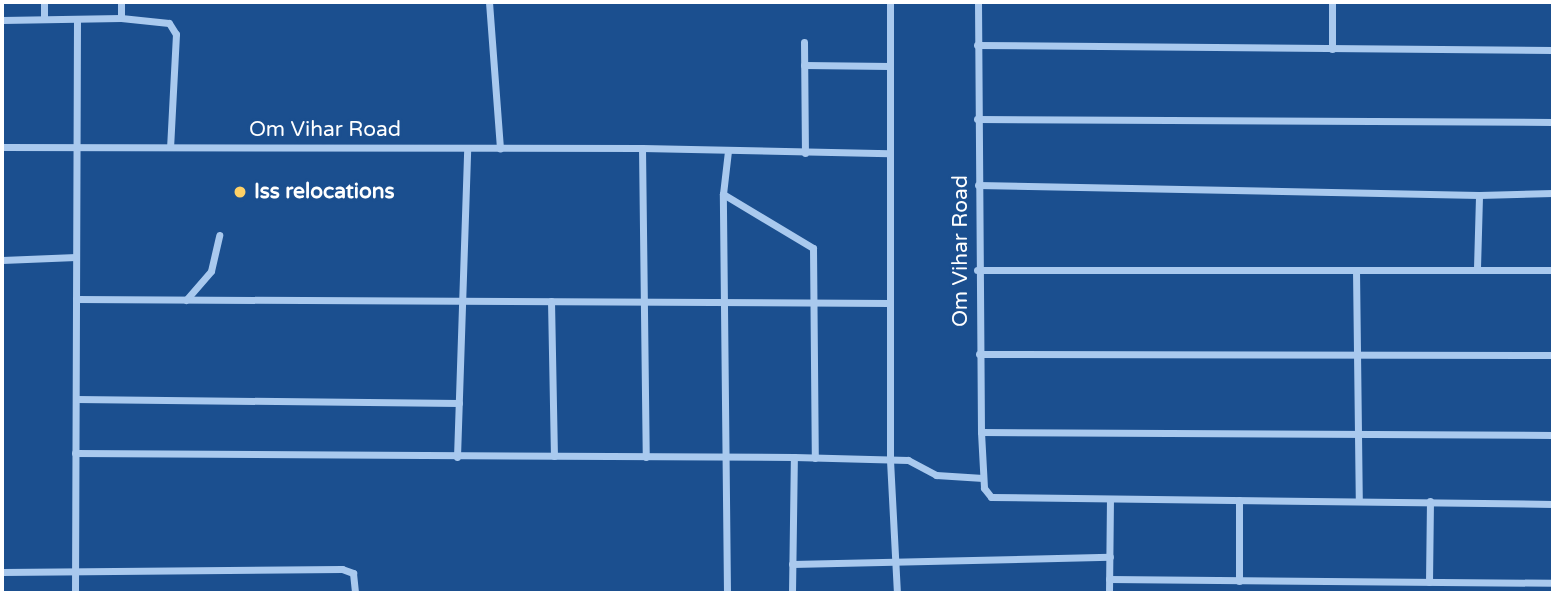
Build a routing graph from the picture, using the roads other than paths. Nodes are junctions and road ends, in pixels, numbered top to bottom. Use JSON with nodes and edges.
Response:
{"nodes":[{"id":1,"x":44,"y":2,"type":"edge"},
{"id":2,"x":121,"y":2,"type":"edge"},
{"id":3,"x":489,"y":2,"type":"edge"},
{"id":4,"x":890,"y":2,"type":"edge"},
{"id":5,"x":978,"y":2,"type":"edge"},
{"id":6,"x":1332,"y":2,"type":"edge"},
{"id":7,"x":121,"y":18,"type":"junction"},
{"id":8,"x":44,"y":19,"type":"junction"},
{"id":9,"x":78,"y":19,"type":"junction"},
{"id":10,"x":2,"y":20,"type":"edge"},
{"id":11,"x":804,"y":42,"type":"dead end"},
{"id":12,"x":977,"y":45,"type":"junction"},
{"id":13,"x":1332,"y":49,"type":"junction"},
{"id":14,"x":1553,"y":50,"type":"edge"},
{"id":15,"x":804,"y":65,"type":"junction"},
{"id":16,"x":890,"y":66,"type":"junction"},
{"id":17,"x":978,"y":119,"type":"junction"},
{"id":18,"x":1553,"y":122,"type":"edge"},
{"id":19,"x":2,"y":147,"type":"edge"},
{"id":20,"x":170,"y":147,"type":"junction"},
{"id":21,"x":75,"y":148,"type":"junction"},
{"id":22,"x":467,"y":148,"type":"junction"},
{"id":23,"x":642,"y":148,"type":"junction"},
{"id":24,"x":500,"y":149,"type":"junction"},
{"id":25,"x":728,"y":151,"type":"junction"},
{"id":26,"x":806,"y":153,"type":"junction"},
{"id":27,"x":889,"y":153,"type":"junction"},
{"id":28,"x":978,"y":185,"type":"junction"},
{"id":29,"x":1553,"y":193,"type":"edge"},
{"id":30,"x":723,"y":194,"type":"junction"},
{"id":31,"x":1479,"y":195,"type":"junction"},
{"id":32,"x":219,"y":235,"type":"dead end"},
{"id":33,"x":76,"y":257,"type":"junction"},
{"id":34,"x":2,"y":260,"type":"edge"},
{"id":35,"x":1478,"y":268,"type":"junction"},
{"id":36,"x":978,"y":270,"type":"junction"},
{"id":37,"x":1356,"y":270,"type":"junction"},
{"id":38,"x":1553,"y":270,"type":"edge"},
{"id":39,"x":76,"y":299,"type":"junction"},
{"id":40,"x":186,"y":300,"type":"junction"},
{"id":41,"x":462,"y":301,"type":"junction"},
{"id":42,"x":551,"y":301,"type":"junction"},
{"id":43,"x":726,"y":301,"type":"junction"},
{"id":44,"x":645,"y":302,"type":"junction"},
{"id":45,"x":815,"y":302,"type":"junction"},
{"id":46,"x":890,"y":303,"type":"junction"},
{"id":47,"x":979,"y":354,"type":"junction"},
{"id":48,"x":1358,"y":354,"type":"junction"},
{"id":49,"x":1553,"y":355,"type":"edge"},
{"id":50,"x":76,"y":399,"type":"junction"},
{"id":51,"x":459,"y":402,"type":"junction"},
{"id":52,"x":981,"y":432,"type":"junction"},
{"id":53,"x":1361,"y":432,"type":"junction"},
{"id":54,"x":1553,"y":435,"type":"edge"},
{"id":55,"x":75,"y":453,"type":"junction"},
{"id":56,"x":554,"y":456,"type":"junction"},
{"id":57,"x":457,"y":457,"type":"junction"},
{"id":58,"x":646,"y":457,"type":"junction"},
{"id":59,"x":794,"y":457,"type":"junction"},
{"id":60,"x":727,"y":458,"type":"junction"},
{"id":61,"x":815,"y":458,"type":"junction"},
{"id":62,"x":890,"y":460,"type":"junction"},
{"id":63,"x":983,"y":478,"type":"junction"},
{"id":64,"x":1239,"y":500,"type":"junction"},
{"id":65,"x":1359,"y":500,"type":"junction"},
{"id":66,"x":1110,"y":501,"type":"junction"},
{"id":67,"x":1430,"y":501,"type":"junction"},
{"id":68,"x":1553,"y":504,"type":"edge"},
{"id":69,"x":1110,"y":557,"type":"junction"},
{"id":70,"x":896,"y":562,"type":"junction"},
{"id":71,"x":792,"y":564,"type":"junction"},
{"id":72,"x":2,"y":572,"type":"edge"},
{"id":73,"x":75,"y":572,"type":"junction"},
{"id":74,"x":1109,"y":579,"type":"junction"},
{"id":75,"x":1239,"y":580,"type":"junction"},
{"id":76,"x":1429,"y":582,"type":"junction"},
{"id":77,"x":1553,"y":583,"type":"edge"},
{"id":78,"x":75,"y":593,"type":"edge"},
{"id":79,"x":355,"y":593,"type":"edge"},
{"id":80,"x":727,"y":593,"type":"edge"},
{"id":81,"x":792,"y":593,"type":"edge"},
{"id":82,"x":897,"y":593,"type":"edge"},
{"id":83,"x":1109,"y":593,"type":"edge"}],
"edges":[{"from":1,"to":8,"type":"street"},
{"from":2,"to":7,"type":"street"},
{"from":3,"to":24,"type":"street"},
{"from":4,"to":16,"type":"street"},
{"from":5,"to":12,"type":"street","name":"Om Vihar Road"},
{"from":6,"to":13,"type":"street"},
{"from":7,"to":9,"type":"street"},
{"from":7,"to":20,"type":"street"},
{"from":8,"to":9,"type":"street"},
{"from":8,"to":10,"type":"street"},
{"from":9,"to":21,"type":"street"},
{"from":11,"to":15,"type":"street"},
{"from":12,"to":13,"type":"street"},
{"from":12,"to":17,"type":"street","name":"Om Vihar Road"},
{"from":13,"to":14,"type":"street"},
{"from":15,"to":16,"type":"street"},
{"from":15,"to":26,"type":"street"},
{"from":16,"to":27,"type":"street"},
{"from":17,"to":18,"type":"street"},
{"from":17,"to":28,"type":"street","name":"Om Vihar Road"},
{"from":19,"to":21,"type":"street","name":"Om Vihar Road"},
{"from":20,"to":21,"type":"street","name":"Om Vihar Road"},
{"from":20,"to":22,"type":"street","name":"Om Vihar Road"},
{"from":21,"to":33,"type":"street"},
{"from":22,"to":24,"type":"street","name":"Om Vihar Road"},
{"from":22,"to":41,"type":"street"},
{"from":23,"to":24,"type":"street","name":"Om Vihar Road"},
{"from":23,"to":25,"type":"street","name":"Om Vihar Road"},
{"from":23,"to":44,"type":"street"},
{"from":25,"to":26,"type":"street","name":"Om Vihar Road"},
{"from":25,"to":30,"type":"street"},
{"from":26,"to":27,"type":"street","name":"Om Vihar Road"},
{"from":27,"to":46,"type":"street"},
{"from":28,"to":31,"type":"street"},
{"from":28,"to":36,"type":"street","name":"Om Vihar Road"},
{"from":29,"to":31,"type":"street"},
{"from":30,"to":43,"type":"street"},
{"from":30,"to":45,"type":"street"},
{"from":31,"to":35,"type":"street"},
{"from":32,"to":40,"type":"street"},
{"from":33,"to":34,"type":"street"},
{"from":33,"to":39,"type":"street"},
{"from":35,"to":37,"type":"street"},
{"from":35,"to":38,"type":"street"},
{"from":36,"to":37,"type":"street"},
{"from":36,"to":47,"type":"street","name":"Om Vihar Road"},
{"from":37,"to":48,"type":"street"},
{"from":39,"to":40,"type":"street"},
{"from":39,"to":50,"type":"street"},
{"from":40,"to":41,"type":"street"},
{"from":41,"to":42,"type":"street"},
{"from":41,"to":51,"type":"street"},
{"from":42,"to":44,"type":"street"},
{"from":42,"to":56,"type":"street"},
{"from":43,"to":44,"type":"street"},
{"from":43,"to":45,"type":"street"},
{"from":43,"to":60,"type":"street"},
{"from":44,"to":58,"type":"street"},
{"from":45,"to":46,"type":"street"},
{"from":45,"to":61,"type":"street"},
{"from":46,"to":62,"type":"street"},
{"from":47,"to":48,"type":"street"},
{"from":47,"to":52,"type":"street","name":"Om Vihar Road"},
{"from":48,"to":49,"type":"street"},
{"from":48,"to":53,"type":"street"},
{"from":50,"to":51,"type":"street"},
{"from":50,"to":55,"type":"street"},
{"from":51,"to":57,"type":"street"},
{"from":52,"to":53,"type":"street"},
{"from":52,"to":63,"type":"street","name":"Om Vihar Road"},
{"from":53,"to":54,"type":"street"},
{"from":53,"to":65,"type":"street"},
{"from":55,"to":57,"type":"street"},
{"from":55,"to":73,"type":"street"},
{"from":56,"to":57,"type":"street"},
{"from":56,"to":58,"type":"street"},
{"from":58,"to":60,"type":"street"},
{"from":59,"to":60,"type":"street"},
{"from":59,"to":61,"type":"street"},
{"from":59,"to":71,"type":"street"},
{"from":60,"to":80,"type":"street"},
{"from":61,"to":62,"type":"street"},
{"from":62,"to":63,"type":"street"},
{"from":62,"to":70,"type":"street"},
{"from":63,"to":66,"type":"street","name":"Om Vihar Road"},
{"from":64,"to":65,"type":"street"},
{"from":64,"to":66,"type":"street"},
{"from":64,"to":75,"type":"street"},
{"from":65,"to":67,"type":"street"},
{"from":66,"to":69,"type":"street"},
{"from":67,"to":68,"type":"street"},
{"from":67,"to":76,"type":"street"},
{"from":69,"to":70,"type":"street"},
{"from":69,"to":74,"type":"street"},
{"from":70,"to":71,"type":"street"},
{"from":70,"to":82,"type":"street"},
{"from":71,"to":81,"type":"street"},
{"from":72,"to":73,"type":"street"},
{"from":73,"to":78,"type":"street"},
{"from":73,"to":79,"type":"street"},
{"from":74,"to":75,"type":"street"},
{"from":74,"to":83,"type":"street"},
{"from":75,"to":76,"type":"street"},
{"from":76,"to":77,"type":"street"}]}
